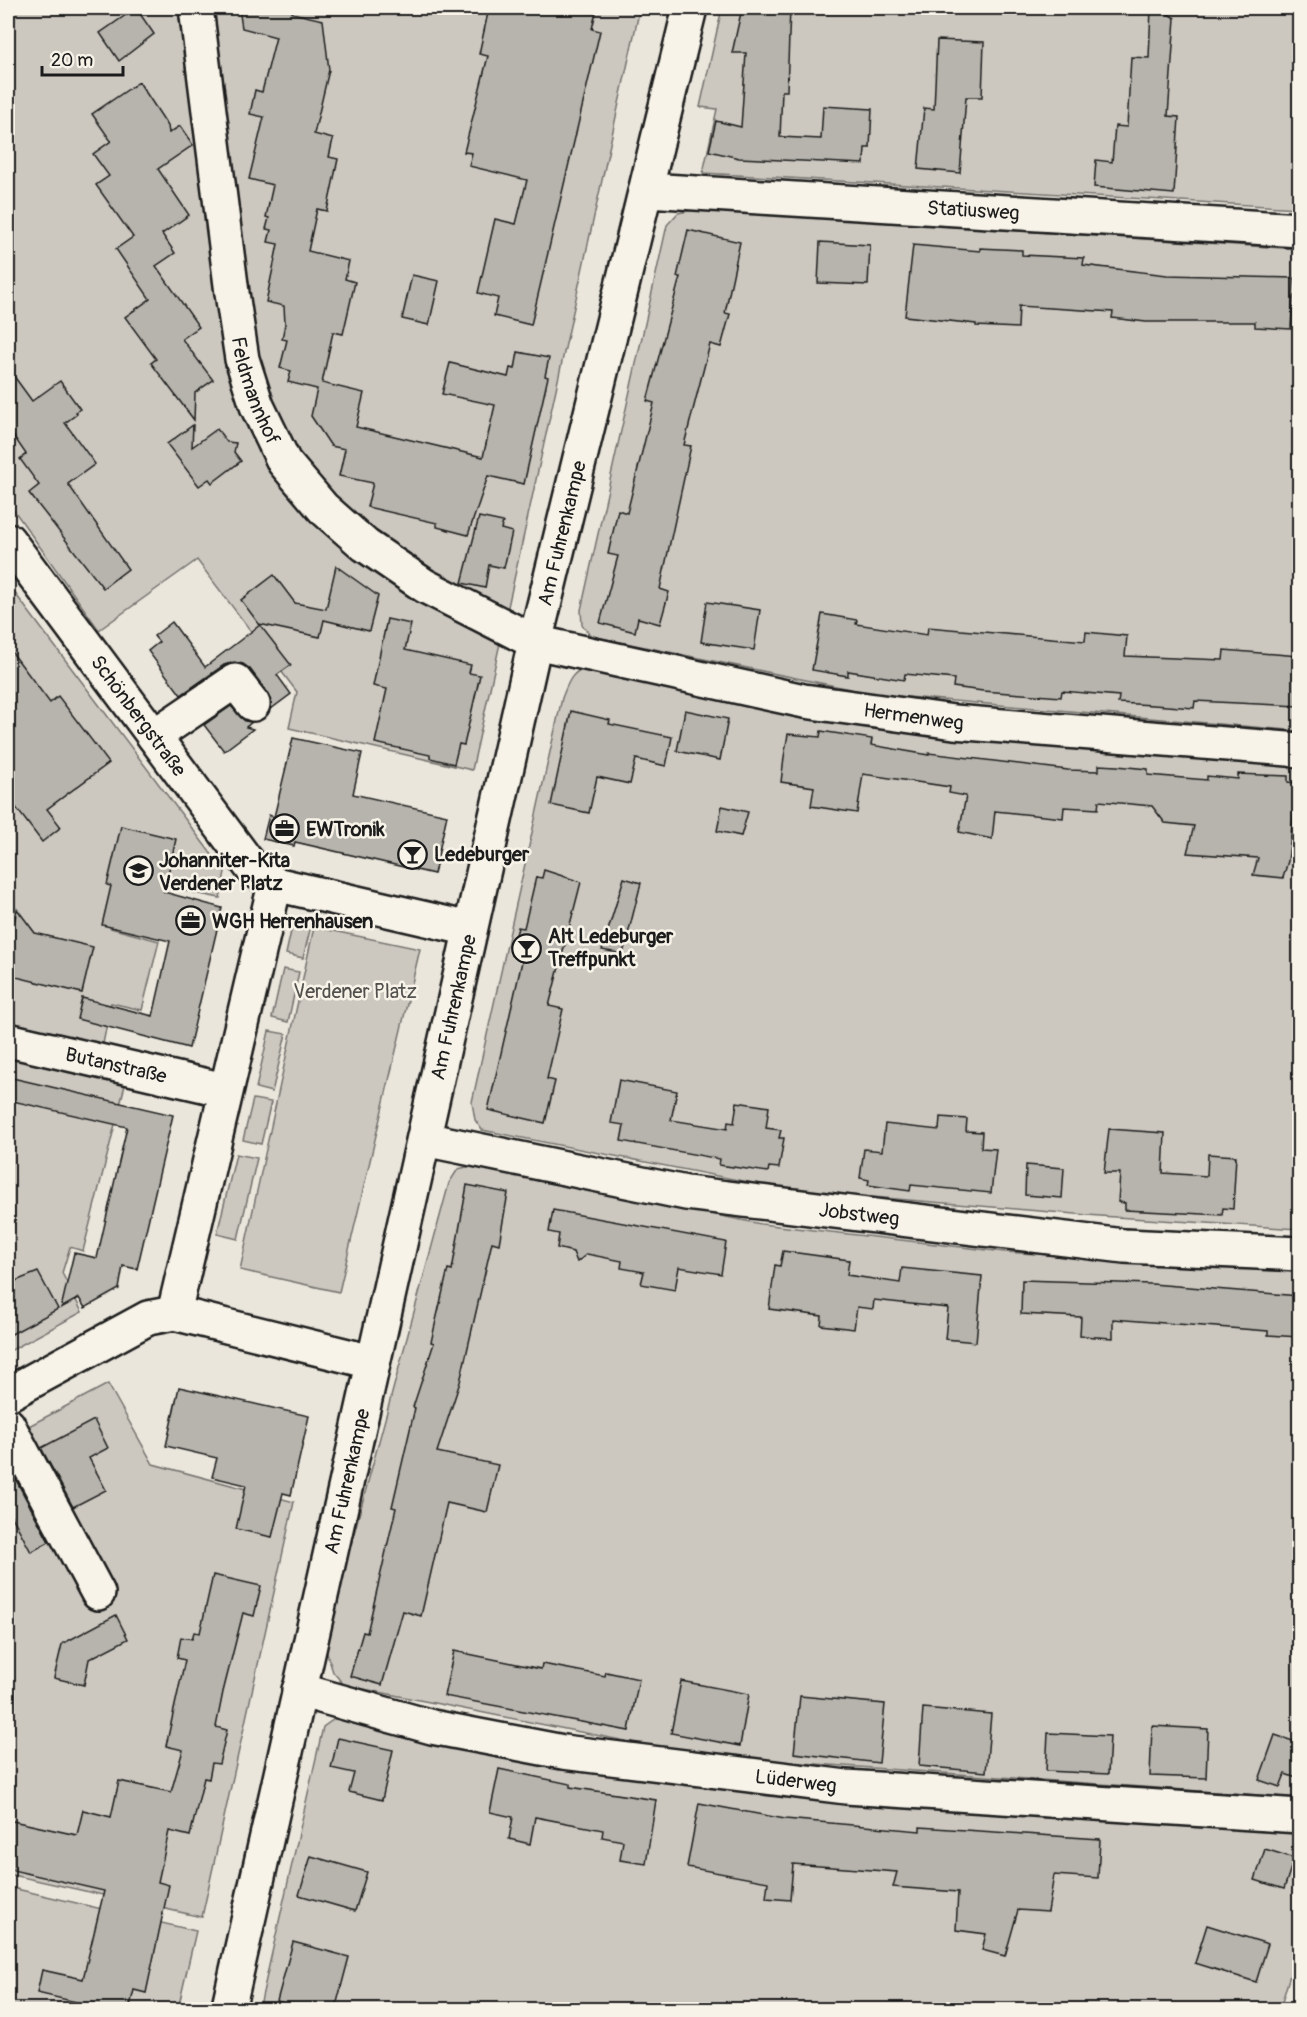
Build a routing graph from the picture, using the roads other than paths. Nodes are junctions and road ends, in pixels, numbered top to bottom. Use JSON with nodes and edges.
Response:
{"nodes":[{"id":1,"x":196,"y":8,"type":"edge"},
{"id":2,"x":690,"y":8,"type":"edge"},
{"id":3,"x":647,"y":190,"type":"junction"},
{"id":4,"x":1299,"y":230,"type":"edge"},
{"id":5,"x":8,"y":540,"type":"edge"},
{"id":6,"x":535,"y":642,"type":"junction"},
{"id":7,"x":253,"y":704,"type":"dead end"},
{"id":8,"x":154,"y":736,"type":"junction"},
{"id":9,"x":1299,"y":750,"type":"edge"},
{"id":10,"x":275,"y":884,"type":"junction"},
{"id":11,"x":470,"y":928,"type":"junction"},
{"id":12,"x":8,"y":1040,"type":"edge"},
{"id":13,"x":225,"y":1090,"type":"junction"},
{"id":14,"x":424,"y":1139,"type":"junction"},
{"id":15,"x":1299,"y":1254,"type":"edge"},
{"id":16,"x":174,"y":1312,"type":"junction"},
{"id":17,"x":372,"y":1362,"type":"junction"},
{"id":18,"x":8,"y":1394,"type":"edge"},
{"id":19,"x":8,"y":1425,"type":"edge"},
{"id":20,"x":98,"y":1593,"type":"dead end"},
{"id":21,"x":299,"y":1690,"type":"junction"},
{"id":22,"x":1299,"y":1816,"type":"edge"},
{"id":23,"x":228,"y":2010,"type":"edge"}],
"edges":[{"from":1,"to":6,"type":"street","name":"Feldmannhof"},
{"from":2,"to":3,"type":"street","name":"Am Fuhrenkampe"},
{"from":3,"to":4,"type":"street","name":"Statiusweg"},
{"from":3,"to":6,"type":"street","name":"Am Fuhrenkampe"},
{"from":5,"to":8,"type":"street","name":"Schönbergstraße"},
{"from":6,"to":9,"type":"street","name":"Hermenweg"},
{"from":6,"to":11,"type":"street","name":"Am Fuhrenkampe"},
{"from":7,"to":8,"type":"street"},
{"from":8,"to":10,"type":"street","name":"Schönbergstraße"},
{"from":10,"to":11,"type":"street"},
{"from":10,"to":13,"type":"street"},
{"from":11,"to":14,"type":"street","name":"Am Fuhrenkampe"},
{"from":12,"to":13,"type":"street","name":"Butanstraße"},
{"from":13,"to":16,"type":"street"},
{"from":14,"to":15,"type":"street","name":"Jobstweg"},
{"from":14,"to":17,"type":"street","name":"Am Fuhrenkampe"},
{"from":16,"to":17,"type":"street"},
{"from":16,"to":18,"type":"street"},
{"from":17,"to":21,"type":"street","name":"Am Fuhrenkampe"},
{"from":19,"to":20,"type":"street"},
{"from":21,"to":22,"type":"street","name":"Lüderweg"},
{"from":21,"to":23,"type":"street","name":"Am Fuhrenkampe"}]}
